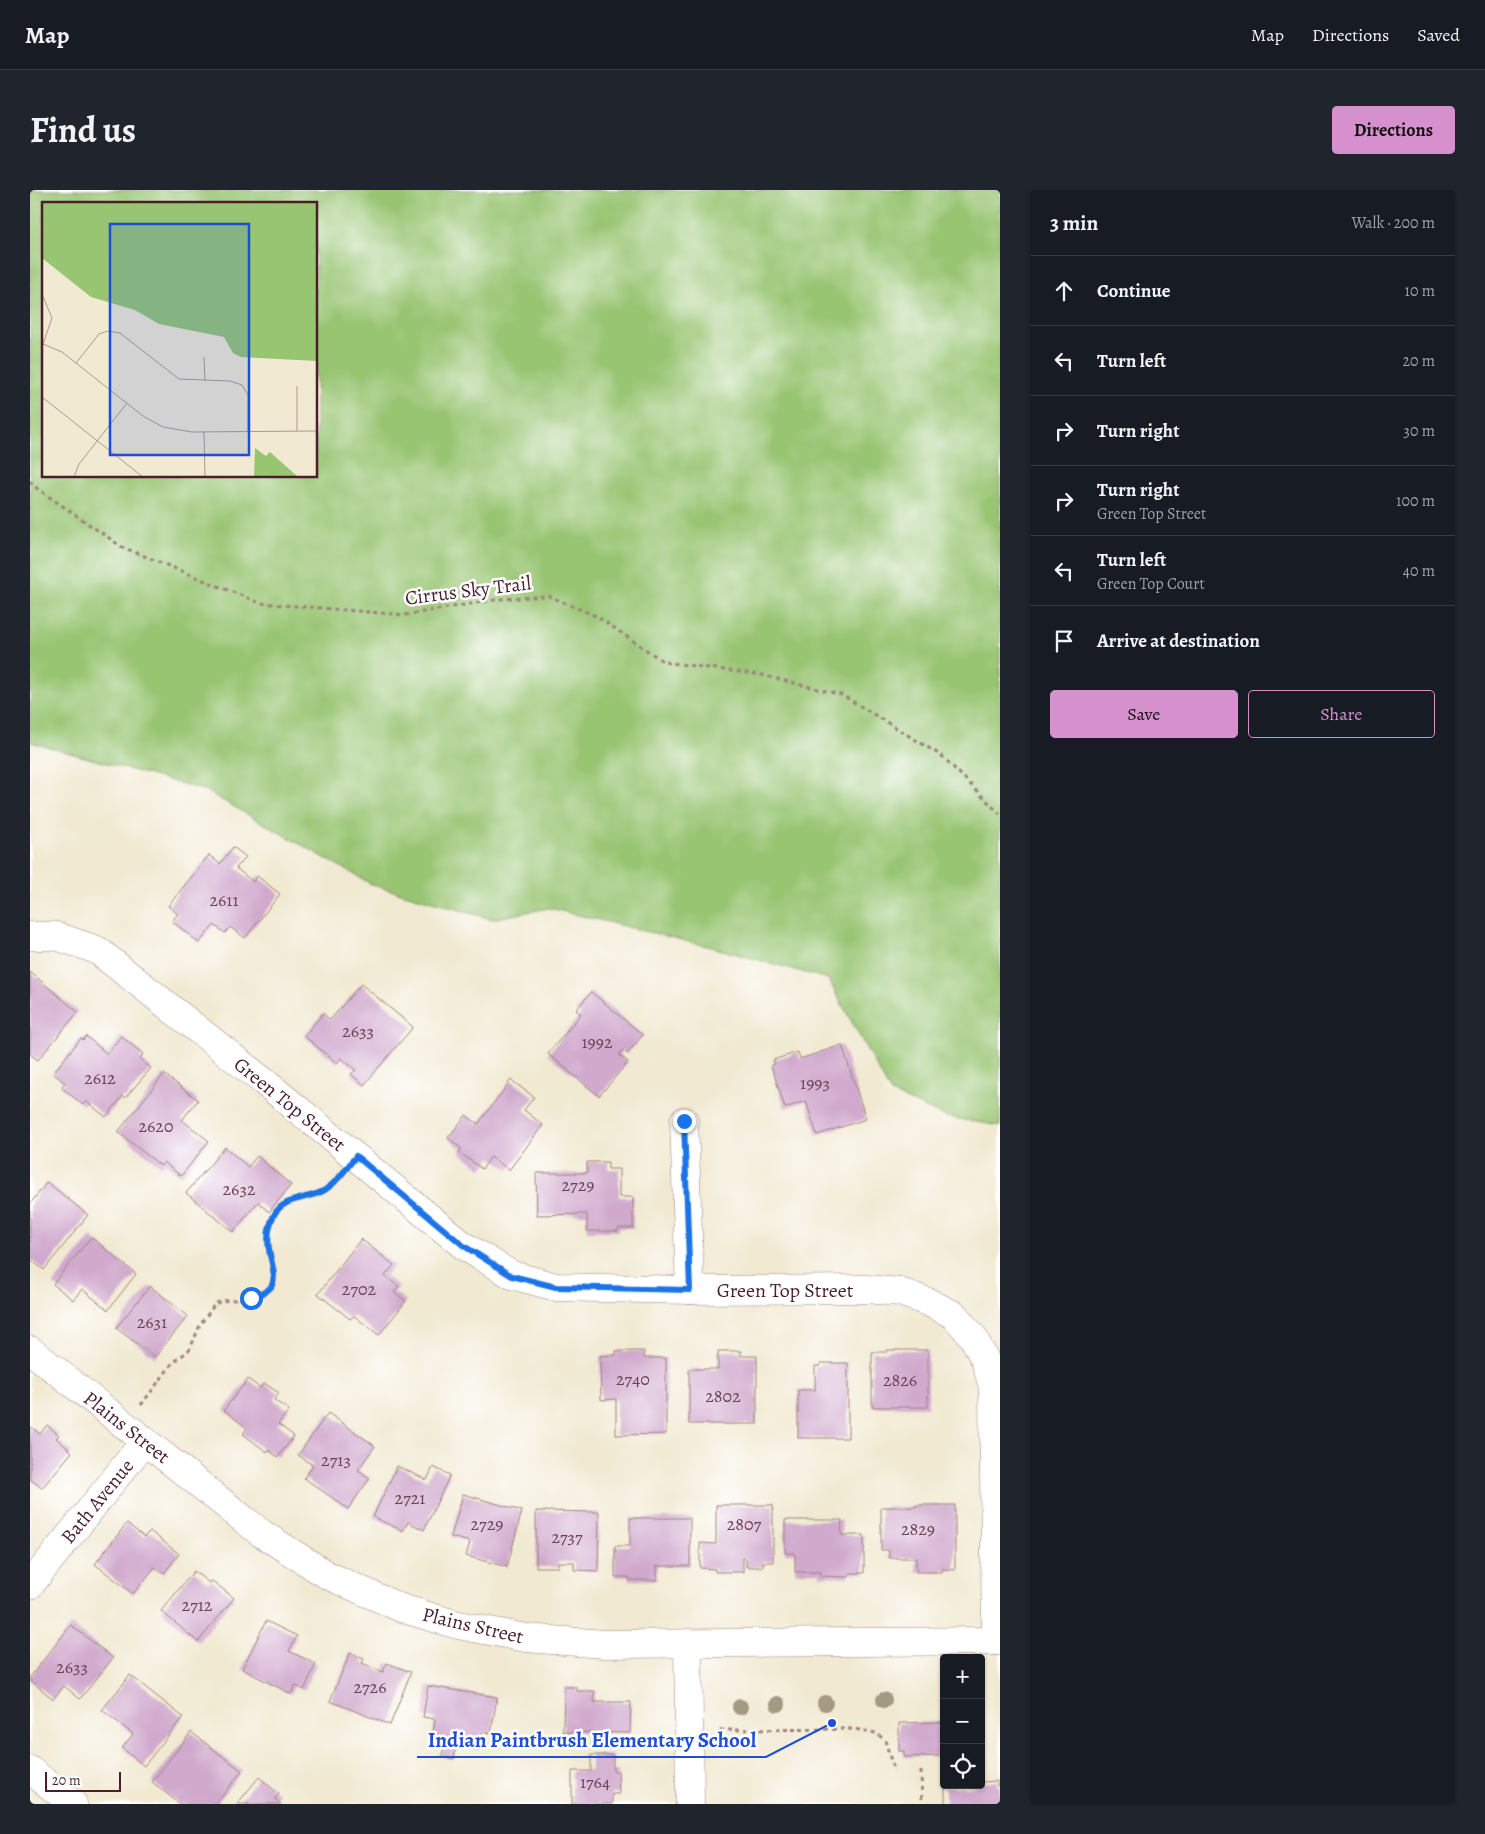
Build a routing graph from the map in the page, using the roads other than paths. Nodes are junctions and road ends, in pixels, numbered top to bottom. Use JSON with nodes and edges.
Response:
{"nodes":[{"id":1,"x":30,"y":936,"type":"edge"},
{"id":2,"x":684,"y":1121,"type":"dead end"},
{"id":3,"x":690,"y":1290,"type":"junction"},
{"id":4,"x":30,"y":1350,"type":"edge"},
{"id":5,"x":145,"y":1442,"type":"junction"},
{"id":6,"x":30,"y":1585,"type":"edge"},
{"id":7,"x":998,"y":1641,"type":"edge"},
{"id":8,"x":688,"y":1643,"type":"junction"},
{"id":9,"x":30,"y":1770,"type":"edge"},
{"id":10,"x":73,"y":1804,"type":"edge"},
{"id":11,"x":690,"y":1804,"type":"edge"}],
"edges":[{"from":1,"to":3,"type":"street","name":"Green Top Street"},
{"from":2,"to":3,"type":"street"},
{"from":3,"to":7,"type":"street","name":"Green Top Street"},
{"from":4,"to":5,"type":"street","name":"Plains Street"},
{"from":5,"to":6,"type":"street","name":"Bath Avenue"},
{"from":5,"to":8,"type":"street","name":"Plains Street"},
{"from":7,"to":8,"type":"street","name":"Plains Street"},
{"from":8,"to":11,"type":"street"},
{"from":9,"to":10,"type":"street"}]}
